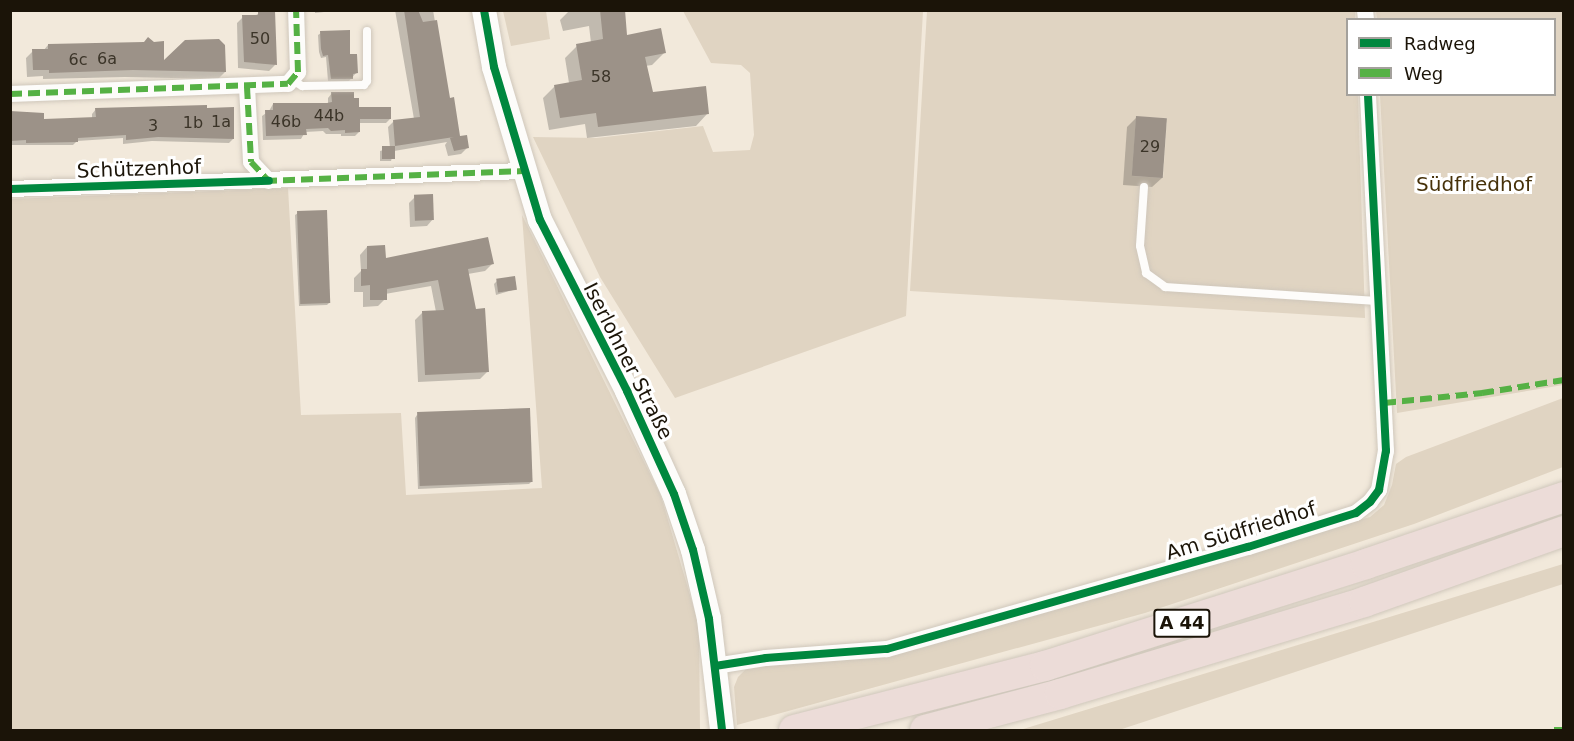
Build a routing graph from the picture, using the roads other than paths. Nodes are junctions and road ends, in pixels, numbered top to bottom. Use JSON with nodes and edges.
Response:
{"nodes":[{"id":1,"x":296,"y":10,"type":"edge"},
{"id":2,"x":484,"y":10,"type":"edge"},
{"id":3,"x":367,"y":31,"type":"dead end"},
{"id":4,"x":292,"y":80,"type":"junction"},
{"id":5,"x":248,"y":87,"type":"junction"},
{"id":6,"x":10,"y":94,"type":"edge"},
{"id":7,"x":1368,"y":96,"type":"edge"},
{"id":8,"x":523,"y":171,"type":"junction"},
{"id":9,"x":269,"y":181,"type":"junction"},
{"id":10,"x":1144,"y":187,"type":"dead end"},
{"id":11,"x":10,"y":189,"type":"edge"},
{"id":12,"x":1377,"y":301,"type":"junction"},
{"id":13,"x":1563,"y":496,"type":"edge"},
{"id":14,"x":1563,"y":531,"type":"edge"},
{"id":15,"x":1563,"y":552,"type":"edge"},
{"id":16,"x":1364,"y":602,"type":"junction"},
{"id":17,"x":715,"y":666,"type":"junction"},
{"id":18,"x":721,"y":720,"type":"edge"},
{"id":19,"x":794,"y":730,"type":"edge"},
{"id":20,"x":925,"y":730,"type":"edge"}],
"edges":[{"from":1,"to":4,"type":"street"},
{"from":2,"to":8,"type":"main road","name":"Iserlohner Straße"},
{"from":3,"to":4,"type":"lane"},
{"from":4,"to":5,"type":"street"},
{"from":5,"to":6,"type":"street"},
{"from":5,"to":9,"type":"street"},
{"from":7,"to":12,"type":"street","name":"Am Südfriedhof"},
{"from":8,"to":9,"type":"street","name":"Schützenhof"},
{"from":8,"to":17,"type":"main road","name":"Iserlohner Straße"},
{"from":9,"to":11,"type":"street","name":"Schützenhof"},
{"from":10,"to":12,"type":"lane"},
{"from":12,"to":17,"type":"street","name":"Am Südfriedhof"},
{"from":13,"to":19,"type":"highway","number":"A 44"},
{"from":14,"to":16,"type":"highway","number":"A 44"},
{"from":15,"to":16,"type":"highway"},
{"from":16,"to":20,"type":"highway","number":"A 44"},
{"from":17,"to":18,"type":"main road","name":"Iserlohner Straße"}]}
